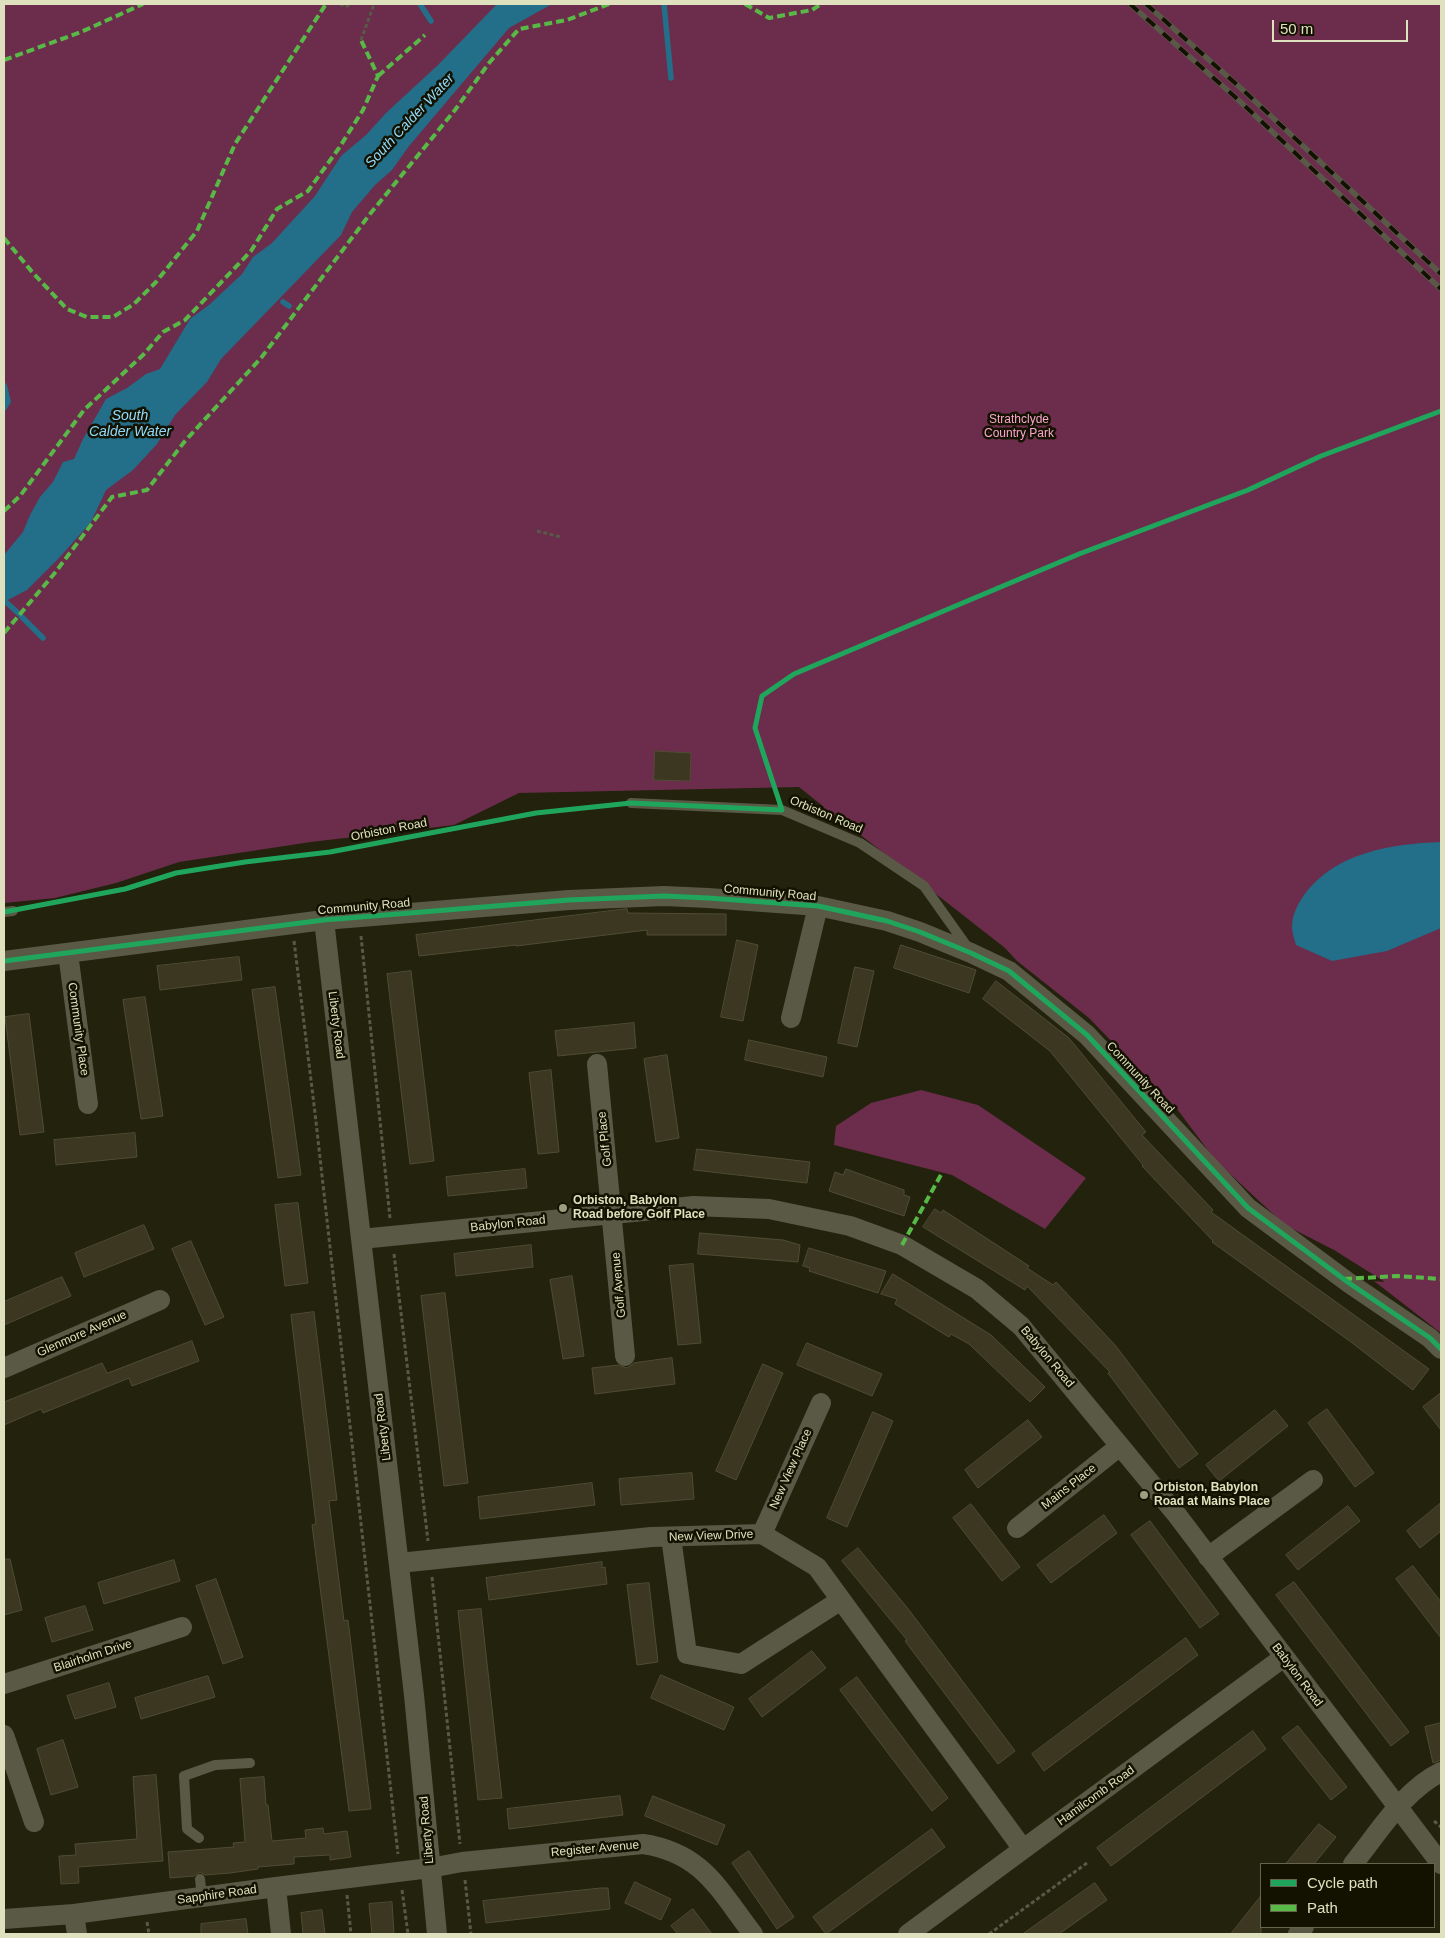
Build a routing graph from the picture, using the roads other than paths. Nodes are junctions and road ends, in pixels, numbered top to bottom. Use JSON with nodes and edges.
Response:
{"nodes":[{"id":1,"x":630,"y":803,"type":"dead end"},
{"id":2,"x":818,"y":906,"type":"junction"},
{"id":3,"x":324,"y":920,"type":"junction"},
{"id":4,"x":68,"y":953,"type":"junction"},
{"id":5,"x":971,"y":953,"type":"junction"},
{"id":6,"x":4,"y":961,"type":"edge"},
{"id":7,"x":791,"y":1018,"type":"dead end"},
{"id":8,"x":598,"y":1064,"type":"dead end"},
{"id":9,"x":88,"y":1104,"type":"dead end"},
{"id":10,"x":613,"y":1214,"type":"junction"},
{"id":11,"x":361,"y":1239,"type":"junction"},
{"id":12,"x":160,"y":1300,"type":"dead end"},
{"id":13,"x":1441,"y":1350,"type":"edge"},
{"id":14,"x":625,"y":1356,"type":"dead end"},
{"id":15,"x":4,"y":1368,"type":"edge"},
{"id":16,"x":821,"y":1403,"type":"dead end"},
{"id":17,"x":1120,"y":1446,"type":"junction"},
{"id":18,"x":1313,"y":1480,"type":"dead end"},
{"id":19,"x":1017,"y":1528,"type":"dead end"},
{"id":20,"x":762,"y":1534,"type":"junction"},
{"id":21,"x":671,"y":1537,"type":"junction"},
{"id":22,"x":1208,"y":1557,"type":"junction"},
{"id":23,"x":398,"y":1564,"type":"junction"},
{"id":24,"x":840,"y":1600,"type":"junction"},
{"id":25,"x":182,"y":1628,"type":"dead end"},
{"id":26,"x":1284,"y":1657,"type":"junction"},
{"id":27,"x":4,"y":1684,"type":"edge"},
{"id":28,"x":4,"y":1735,"type":"edge"},
{"id":29,"x":250,"y":1763,"type":"dead end"},
{"id":30,"x":1441,"y":1772,"type":"edge"},
{"id":31,"x":1398,"y":1808,"type":"junction"},
{"id":32,"x":34,"y":1822,"type":"dead end"},
{"id":33,"x":198,"y":1838,"type":"dead end"},
{"id":34,"x":1023,"y":1849,"type":"junction"},
{"id":35,"x":1354,"y":1863,"type":"edge"},
{"id":36,"x":1441,"y":1864,"type":"edge"},
{"id":37,"x":430,"y":1868,"type":"junction"},
{"id":38,"x":276,"y":1886,"type":"junction"},
{"id":39,"x":74,"y":1914,"type":"junction"},
{"id":40,"x":4,"y":1919,"type":"edge"},
{"id":41,"x":77,"y":1934,"type":"edge"},
{"id":42,"x":281,"y":1934,"type":"edge"},
{"id":43,"x":437,"y":1934,"type":"edge"},
{"id":44,"x":753,"y":1934,"type":"edge"},
{"id":45,"x":908,"y":1934,"type":"edge"}],
"edges":[{"from":1,"to":5,"type":"lane","name":"Orbiston Road"},
{"from":2,"to":3,"type":"street","name":"Community Road"},
{"from":2,"to":5,"type":"street","name":"Community Road"},
{"from":2,"to":7,"type":"street"},
{"from":3,"to":4,"type":"street","name":"Community Road"},
{"from":3,"to":11,"type":"street","name":"Liberty Road"},
{"from":4,"to":6,"type":"street","name":"Community Road"},
{"from":4,"to":9,"type":"street","name":"Community Place"},
{"from":5,"to":13,"type":"street","name":"Community Road"},
{"from":8,"to":10,"type":"street","name":"Golf Place"},
{"from":10,"to":11,"type":"street","name":"Babylon Road"},
{"from":10,"to":14,"type":"street","name":"Golf Avenue"},
{"from":10,"to":17,"type":"street","name":"Babylon Road"},
{"from":11,"to":23,"type":"street","name":"Liberty Road"},
{"from":12,"to":15,"type":"street","name":"Glenmore Avenue"},
{"from":16,"to":20,"type":"street","name":"New View Place"},
{"from":17,"to":19,"type":"street","name":"Mains Place"},
{"from":17,"to":22,"type":"street","name":"Babylon Road"},
{"from":18,"to":22,"type":"street"},
{"from":20,"to":21,"type":"street","name":"New View Drive"},
{"from":20,"to":24,"type":"street","name":"New View Drive"},
{"from":21,"to":23,"type":"street","name":"New View Drive"},
{"from":21,"to":24,"type":"street"},
{"from":22,"to":26,"type":"street","name":"Babylon Road"},
{"from":23,"to":37,"type":"street","name":"Liberty Road"},
{"from":24,"to":34,"type":"street","name":"New View Drive"},
{"from":25,"to":27,"type":"street","name":"Blairholm Drive"},
{"from":26,"to":31,"type":"street","name":"Babylon Road"},
{"from":26,"to":34,"type":"street","name":"Hamilcomb Road"},
{"from":28,"to":32,"type":"street"},
{"from":29,"to":33,"type":"lane"},
{"from":30,"to":31,"type":"street"},
{"from":31,"to":35,"type":"street"},
{"from":31,"to":36,"type":"street","name":"Babylon Road"},
{"from":34,"to":45,"type":"street","name":"Hamilcomb Road"},
{"from":37,"to":38,"type":"street","name":"Sapphire Road"},
{"from":37,"to":43,"type":"street","name":"Liberty Road"},
{"from":37,"to":44,"type":"street","name":"Register Avenue"},
{"from":38,"to":39,"type":"street","name":"Sapphire Road"},
{"from":38,"to":42,"type":"street"},
{"from":39,"to":40,"type":"street","name":"Sapphire Road"},
{"from":39,"to":41,"type":"street"}]}
